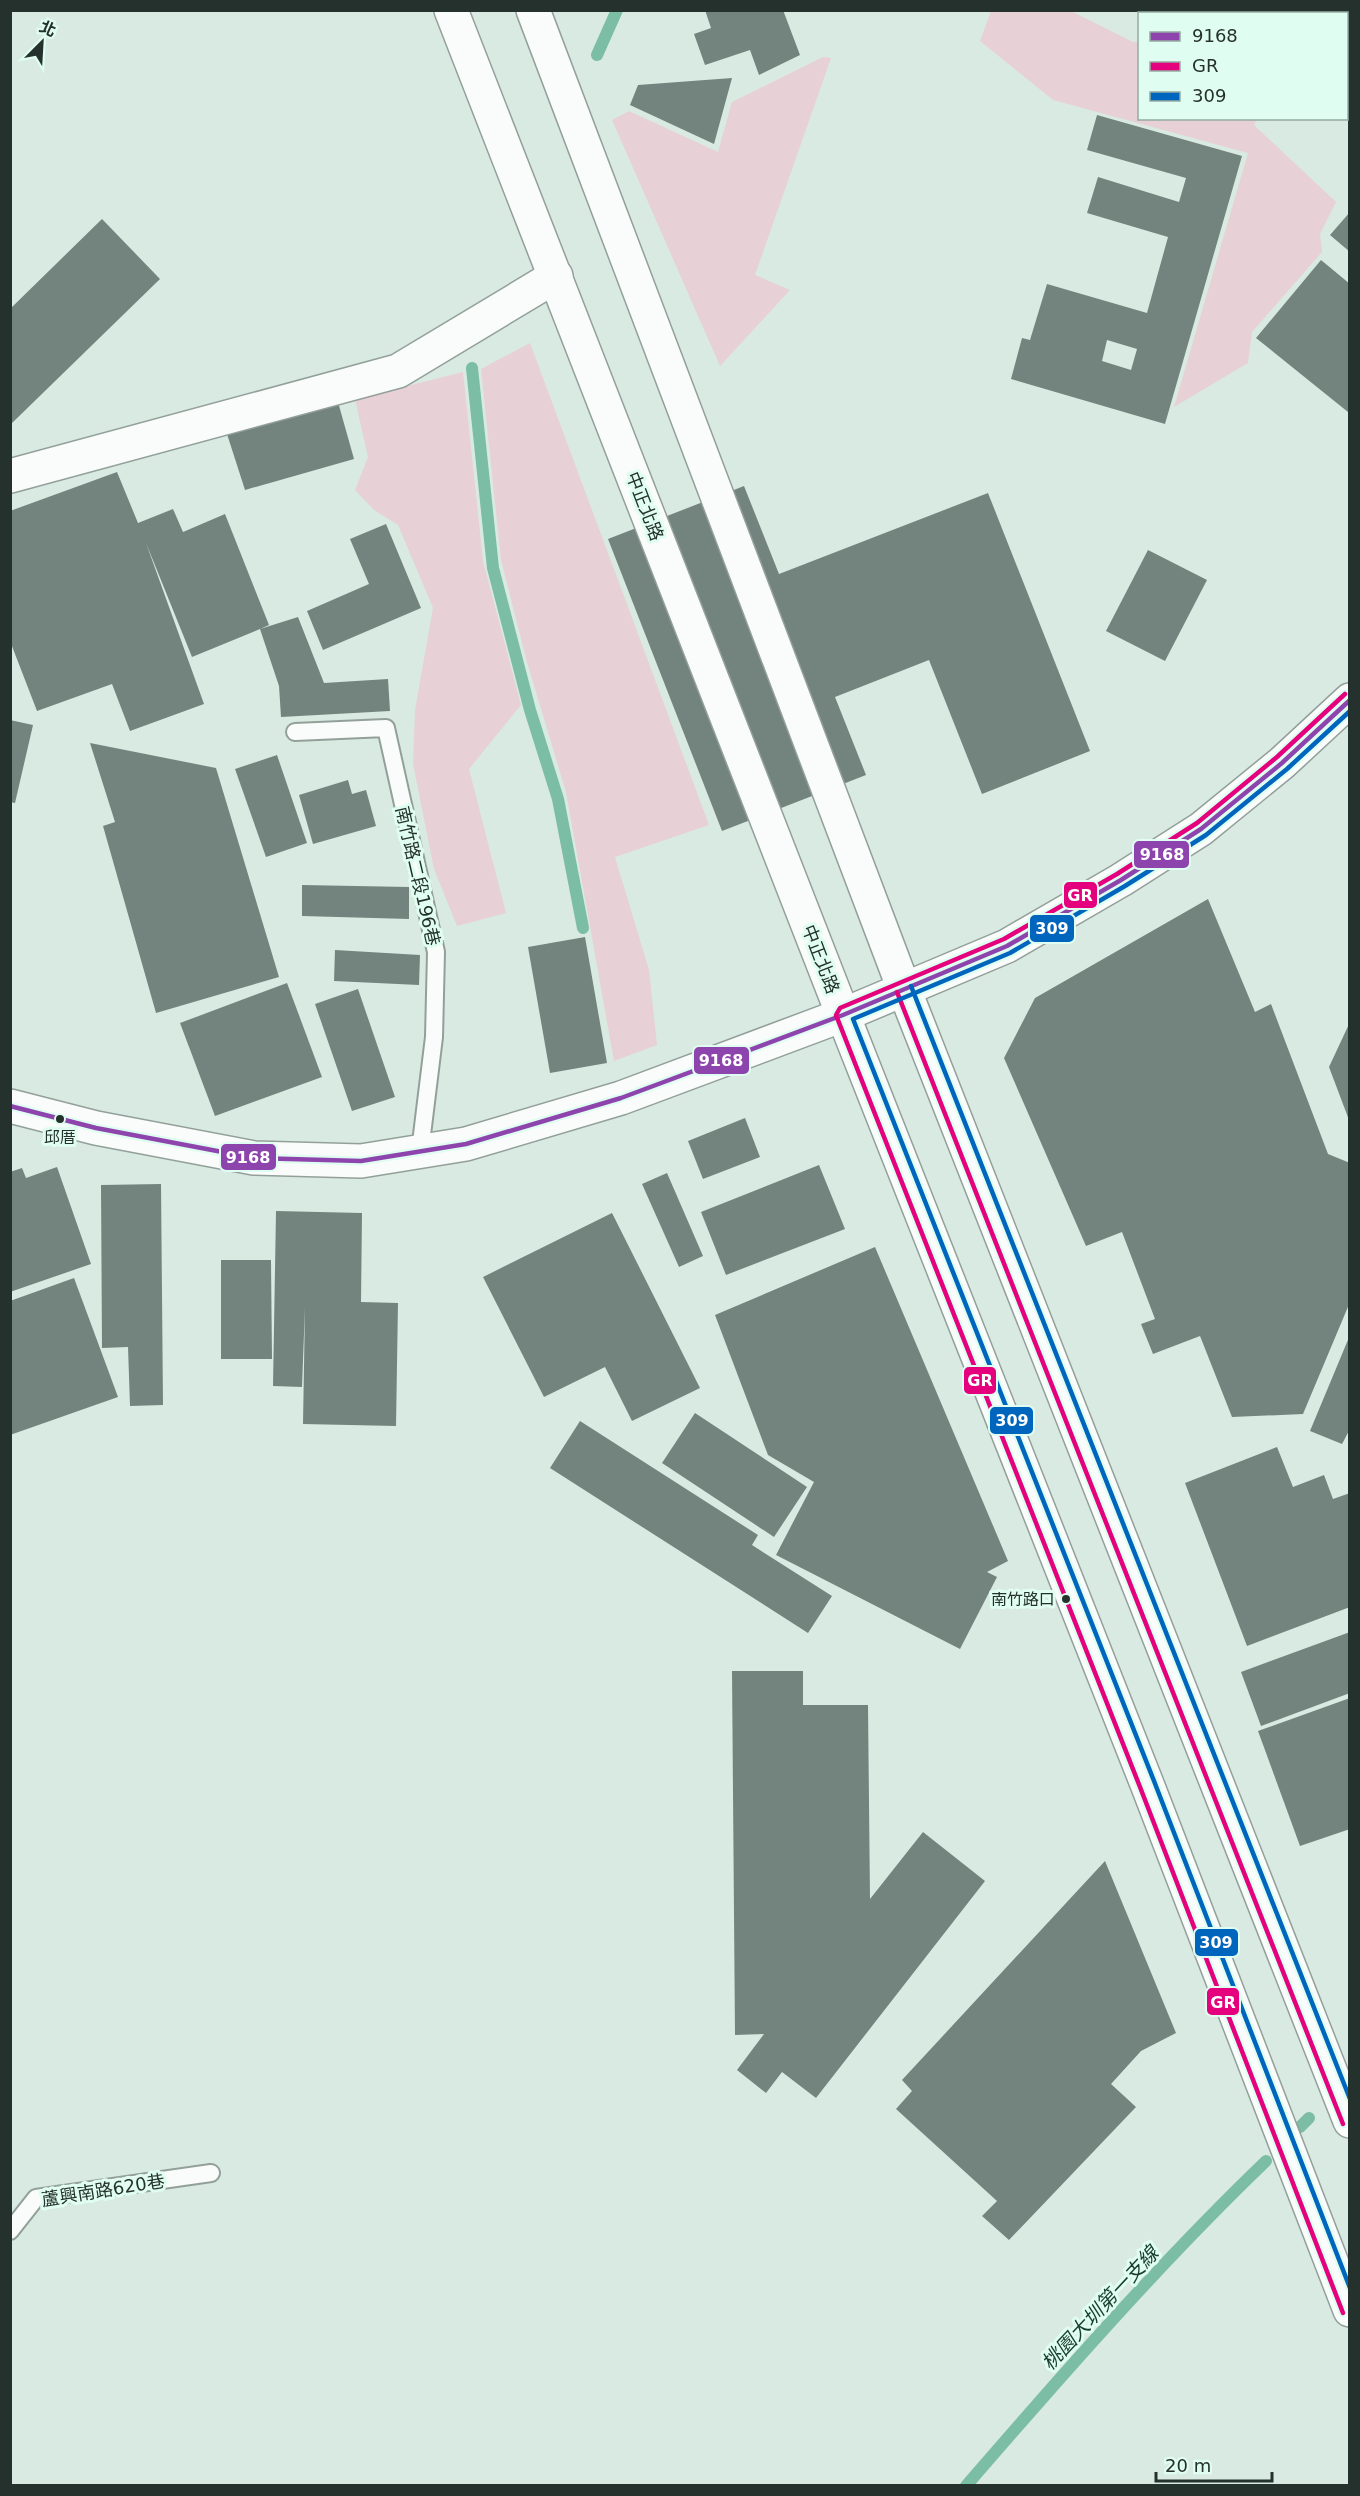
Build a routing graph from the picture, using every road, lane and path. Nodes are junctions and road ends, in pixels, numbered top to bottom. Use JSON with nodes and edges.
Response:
{"nodes":[{"id":1,"x":451,"y":10,"type":"edge"},
{"id":2,"x":533,"y":10,"type":"edge"},
{"id":3,"x":556,"y":276,"type":"junction"},
{"id":4,"x":10,"y":476,"type":"edge"},
{"id":5,"x":1350,"y":700,"type":"edge"},
{"id":6,"x":295,"y":732,"type":"dead end"},
{"id":7,"x":904,"y":989,"type":"junction"},
{"id":8,"x":843,"y":1015,"type":"junction"},
{"id":9,"x":10,"y":1106,"type":"edge"},
{"id":10,"x":420,"y":1151,"type":"junction"},
{"id":11,"x":1350,"y":2121,"type":"edge"},
{"id":12,"x":210,"y":2173,"type":"dead end"},
{"id":13,"x":10,"y":2231,"type":"edge"},
{"id":14,"x":1350,"y":2310,"type":"edge"}],
"edges":[{"from":1,"to":3,"type":"street","name":"中正北路"},
{"from":2,"to":7,"type":"street"},
{"from":3,"to":4,"type":"street"},
{"from":3,"to":8,"type":"street","name":"中正北路"},
{"from":5,"to":7,"type":"street"},
{"from":6,"to":10,"type":"lane","name":"南竹路二段196巷"},
{"from":7,"to":8,"type":"street"},
{"from":7,"to":11,"type":"street"},
{"from":8,"to":10,"type":"street"},
{"from":8,"to":14,"type":"street","name":"中正北路"},
{"from":9,"to":10,"type":"street"},
{"from":12,"to":13,"type":"lane","name":"蘆興南路620巷"}]}
